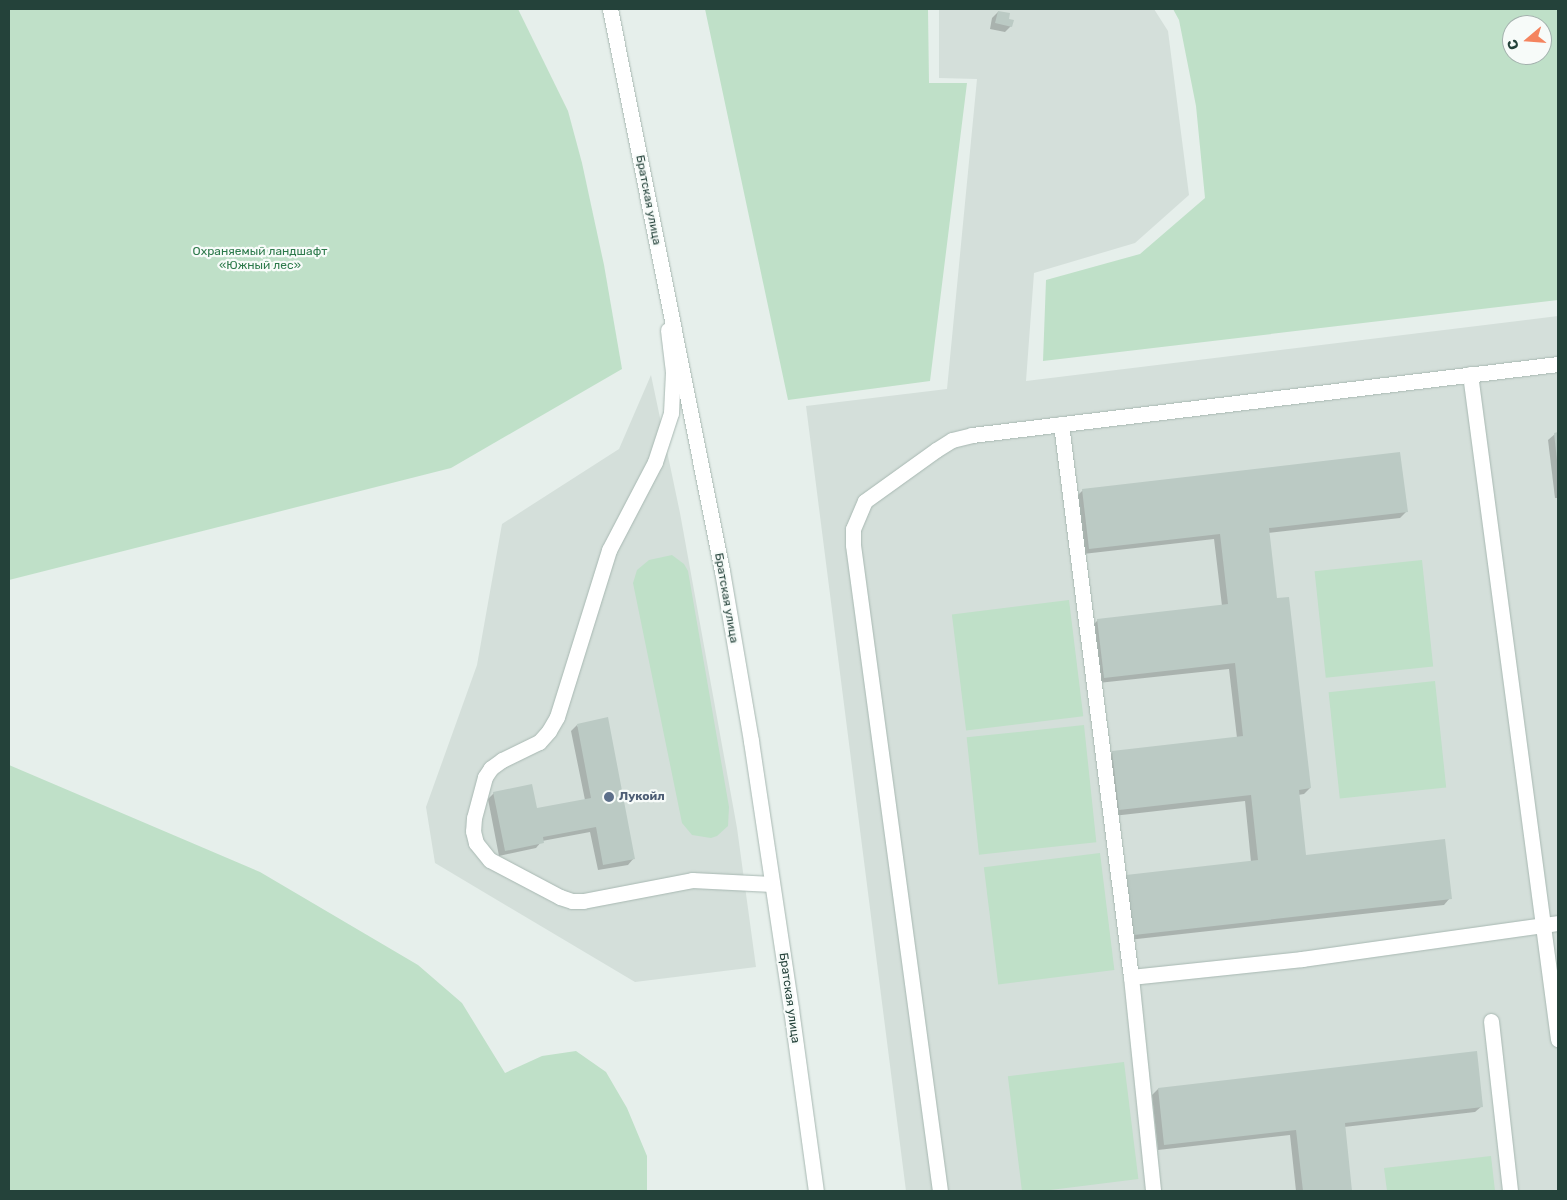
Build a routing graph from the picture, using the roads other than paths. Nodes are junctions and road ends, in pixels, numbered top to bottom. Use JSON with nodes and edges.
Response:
{"nodes":[{"id":1,"x":610,"y":9,"type":"edge"},
{"id":2,"x":660,"y":264,"type":"junction"},
{"id":3,"x":1558,"y":364,"type":"edge"},
{"id":4,"x":1470,"y":374,"type":"junction"},
{"id":5,"x":1061,"y":424,"type":"junction"},
{"id":6,"x":772,"y":884,"type":"junction"},
{"id":7,"x":1551,"y":924,"type":"edge"},
{"id":8,"x":1131,"y":976,"type":"junction"},
{"id":9,"x":1491,"y":1022,"type":"dead end"},
{"id":10,"x":1558,"y":1039,"type":"edge"},
{"id":11,"x":816,"y":1191,"type":"edge"},
{"id":12,"x":940,"y":1191,"type":"edge"},
{"id":13,"x":1153,"y":1191,"type":"edge"},
{"id":14,"x":1510,"y":1191,"type":"edge"}],
"edges":[{"from":1,"to":2,"type":"main road","name":"Братская улица"},
{"from":2,"to":6,"type":"main road","name":"Братская улица"},
{"from":2,"to":6,"type":"main road"},
{"from":3,"to":4,"type":"main road"},
{"from":4,"to":5,"type":"main road"},
{"from":4,"to":7,"type":"main road"},
{"from":5,"to":8,"type":"main road"},
{"from":5,"to":12,"type":"main road"},
{"from":6,"to":11,"type":"main road","name":"Братская улица"},
{"from":7,"to":8,"type":"main road"},
{"from":7,"to":10,"type":"main road"},
{"from":8,"to":13,"type":"main road"},
{"from":9,"to":14,"type":"main road"}]}
